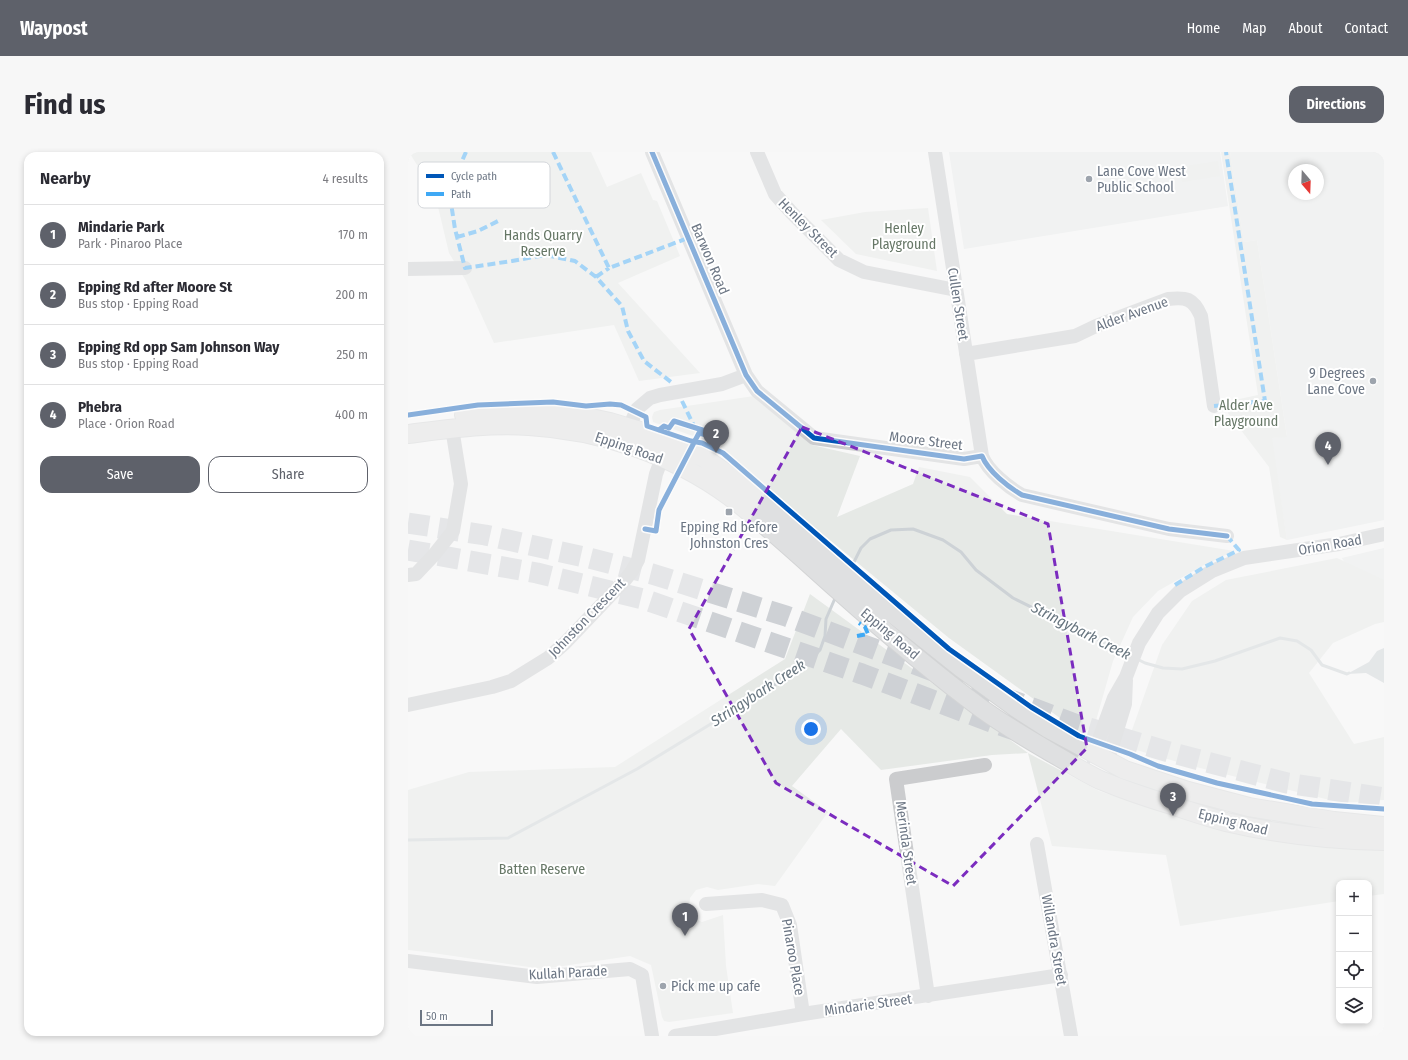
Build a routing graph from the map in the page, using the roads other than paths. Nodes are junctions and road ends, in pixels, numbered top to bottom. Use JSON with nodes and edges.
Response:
{"nodes":[{"id":1,"x":652,"y":152,"type":"edge"},
{"id":2,"x":757,"y":152,"type":"edge"},
{"id":3,"x":935,"y":152,"type":"edge"},
{"id":4,"x":466,"y":268,"type":"dead end"},
{"id":5,"x":408,"y":269,"type":"edge"},
{"id":6,"x":956,"y":290,"type":"junction"},
{"id":7,"x":966,"y":354,"type":"junction"},
{"id":8,"x":746,"y":375,"type":"junction"},
{"id":9,"x":1214,"y":406,"type":"dead end"},
{"id":10,"x":408,"y":423,"type":"edge"},
{"id":11,"x":452,"y":428,"type":"junction"},
{"id":12,"x":408,"y":434,"type":"edge"},
{"id":13,"x":627,"y":436,"type":"junction"},
{"id":14,"x":982,"y":456,"type":"junction"},
{"id":15,"x":662,"y":458,"type":"junction"},
{"id":16,"x":1384,"y":534,"type":"edge"},
{"id":17,"x":1227,"y":536,"type":"dead end"},
{"id":18,"x":408,"y":575,"type":"edge"},
{"id":19,"x":408,"y":705,"type":"edge"},
{"id":20,"x":1101,"y":756,"type":"junction"},
{"id":21,"x":985,"y":765,"type":"dead end"},
{"id":22,"x":1093,"y":776,"type":"junction"},
{"id":23,"x":1384,"y":826,"type":"edge"},
{"id":24,"x":1384,"y":841,"type":"edge"},
{"id":25,"x":1037,"y":844,"type":"dead end"},
{"id":26,"x":706,"y":904,"type":"dead end"},
{"id":27,"x":408,"y":961,"type":"edge"},
{"id":28,"x":1060,"y":975,"type":"junction"},
{"id":29,"x":928,"y":996,"type":"junction"},
{"id":30,"x":803,"y":1014,"type":"junction"},
{"id":31,"x":652,"y":1036,"type":"edge"},
{"id":32,"x":675,"y":1036,"type":"edge"},
{"id":33,"x":1071,"y":1036,"type":"edge"}],
"edges":[{"from":1,"to":8,"type":"street","name":"Barwon Road"},
{"from":2,"to":6,"type":"street","name":"Henley Street"},
{"from":3,"to":6,"type":"street","name":"Cullen Street"},
{"from":4,"to":5,"type":"street"},
{"from":6,"to":7,"type":"street","name":"Cullen Street"},
{"from":7,"to":9,"type":"street","name":"Alder Avenue"},
{"from":7,"to":14,"type":"street","name":"Cullen Street"},
{"from":8,"to":13,"type":"street"},
{"from":8,"to":14,"type":"street","name":"Moore Street"},
{"from":10,"to":13,"type":"main road","name":"Epping Road"},
{"from":11,"to":12,"type":"main road","name":"Epping Road"},
{"from":11,"to":13,"type":"main road","name":"Epping Road"},
{"from":11,"to":18,"type":"street"},
{"from":13,"to":15,"type":"main road","name":"Epping Road"},
{"from":13,"to":20,"type":"main road","name":"Epping Road"},
{"from":14,"to":17,"type":"street","name":"Moore Street"},
{"from":15,"to":19,"type":"street","name":"Johnston Crescent"},
{"from":15,"to":22,"type":"main road","name":"Epping Road"},
{"from":16,"to":20,"type":"street","name":"Orion Road"},
{"from":20,"to":22,"type":"main road"},
{"from":20,"to":23,"type":"main road","name":"Epping Road"},
{"from":21,"to":29,"type":"street","name":"Merinda Street"},
{"from":22,"to":24,"type":"main road","name":"Epping Road"},
{"from":25,"to":28,"type":"street","name":"Willandra Street"},
{"from":26,"to":30,"type":"street","name":"Pinaroo Place"},
{"from":27,"to":31,"type":"street","name":"Kullah Parade"},
{"from":28,"to":29,"type":"street","name":"Mindarie Street"},
{"from":28,"to":33,"type":"street","name":"Willandra Street"},
{"from":29,"to":30,"type":"street","name":"Mindarie Street"},
{"from":30,"to":32,"type":"street","name":"Mindarie Street"}]}
